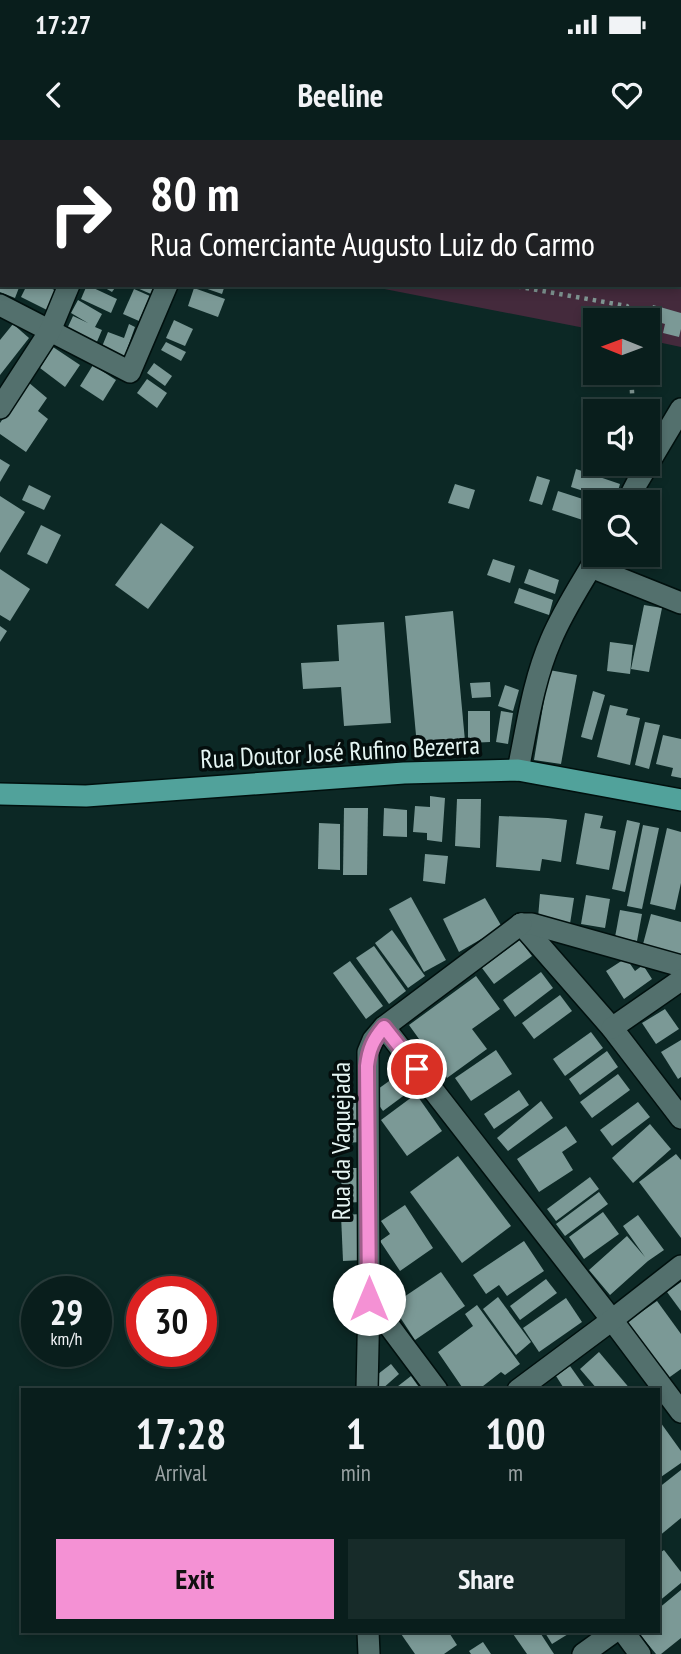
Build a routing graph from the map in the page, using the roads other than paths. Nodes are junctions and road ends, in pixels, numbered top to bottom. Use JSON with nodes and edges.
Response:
{"nodes":[{"id":1,"x":68,"y":287,"type":"edge"},
{"id":2,"x":165,"y":287,"type":"edge"},
{"id":3,"x":0,"y":305,"type":"edge"},
{"id":4,"x":50,"y":331,"type":"junction"},
{"id":5,"x":0,"y":408,"type":"edge"},
{"id":6,"x":681,"y":409,"type":"edge"},
{"id":7,"x":633,"y":490,"type":"edge"},
{"id":8,"x":591,"y":567,"type":"edge"},
{"id":9,"x":607,"y":567,"type":"edge"},
{"id":10,"x":681,"y":603,"type":"edge"},
{"id":11,"x":517,"y":771,"type":"junction"},
{"id":12,"x":0,"y":794,"type":"edge"},
{"id":13,"x":681,"y":800,"type":"edge"},
{"id":14,"x":521,"y":924,"type":"junction"},
{"id":15,"x":681,"y":967,"type":"edge"},
{"id":16,"x":681,"y":980,"type":"edge"},
{"id":17,"x":384,"y":1027,"type":"junction"},
{"id":18,"x":612,"y":1028,"type":"junction"},
{"id":19,"x":681,"y":1118,"type":"edge"},
{"id":20,"x":681,"y":1266,"type":"edge"},
{"id":21,"x":369,"y":1299,"type":"junction"},
{"id":22,"x":612,"y":1320,"type":"junction"},
{"id":23,"x":367,"y":1388,"type":"edge"},
{"id":24,"x":435,"y":1388,"type":"edge"},
{"id":25,"x":521,"y":1388,"type":"edge"},
{"id":26,"x":681,"y":1412,"type":"edge"},
{"id":27,"x":368,"y":1633,"type":"edge"},
{"id":28,"x":612,"y":1633,"type":"edge"},
{"id":29,"x":624,"y":1633,"type":"edge"},
{"id":30,"x":369,"y":1654,"type":"edge"},
{"id":31,"x":583,"y":1654,"type":"edge"},
{"id":32,"x":640,"y":1654,"type":"edge"}],
"edges":[{"from":1,"to":4,"type":"street"},
{"from":2,"to":4,"type":"street"},
{"from":3,"to":4,"type":"street"},
{"from":4,"to":5,"type":"street"},
{"from":6,"to":7,"type":"street"},
{"from":8,"to":11,"type":"street"},
{"from":9,"to":10,"type":"street"},
{"from":11,"to":12,"type":"main road","name":"Rua Doutor José Rufino Bezerra"},
{"from":11,"to":13,"type":"main road","name":"Rua Doutor José Rufino Bezerra"},
{"from":14,"to":15,"type":"street"},
{"from":14,"to":17,"type":"street","name":"Rua da Vaquejada"},
{"from":14,"to":18,"type":"street"},
{"from":16,"to":18,"type":"street"},
{"from":17,"to":21,"type":"street","name":"Rua da Vaquejada"},
{"from":17,"to":22,"type":"street"},
{"from":18,"to":19,"type":"street"},
{"from":20,"to":22,"type":"street"},
{"from":21,"to":23,"type":"street","name":"Rua da Vaquejada"},
{"from":21,"to":24,"type":"street"},
{"from":22,"to":25,"type":"street"},
{"from":22,"to":26,"type":"street"},
{"from":27,"to":30,"type":"street"},
{"from":28,"to":31,"type":"street"},
{"from":29,"to":32,"type":"street"}]}
